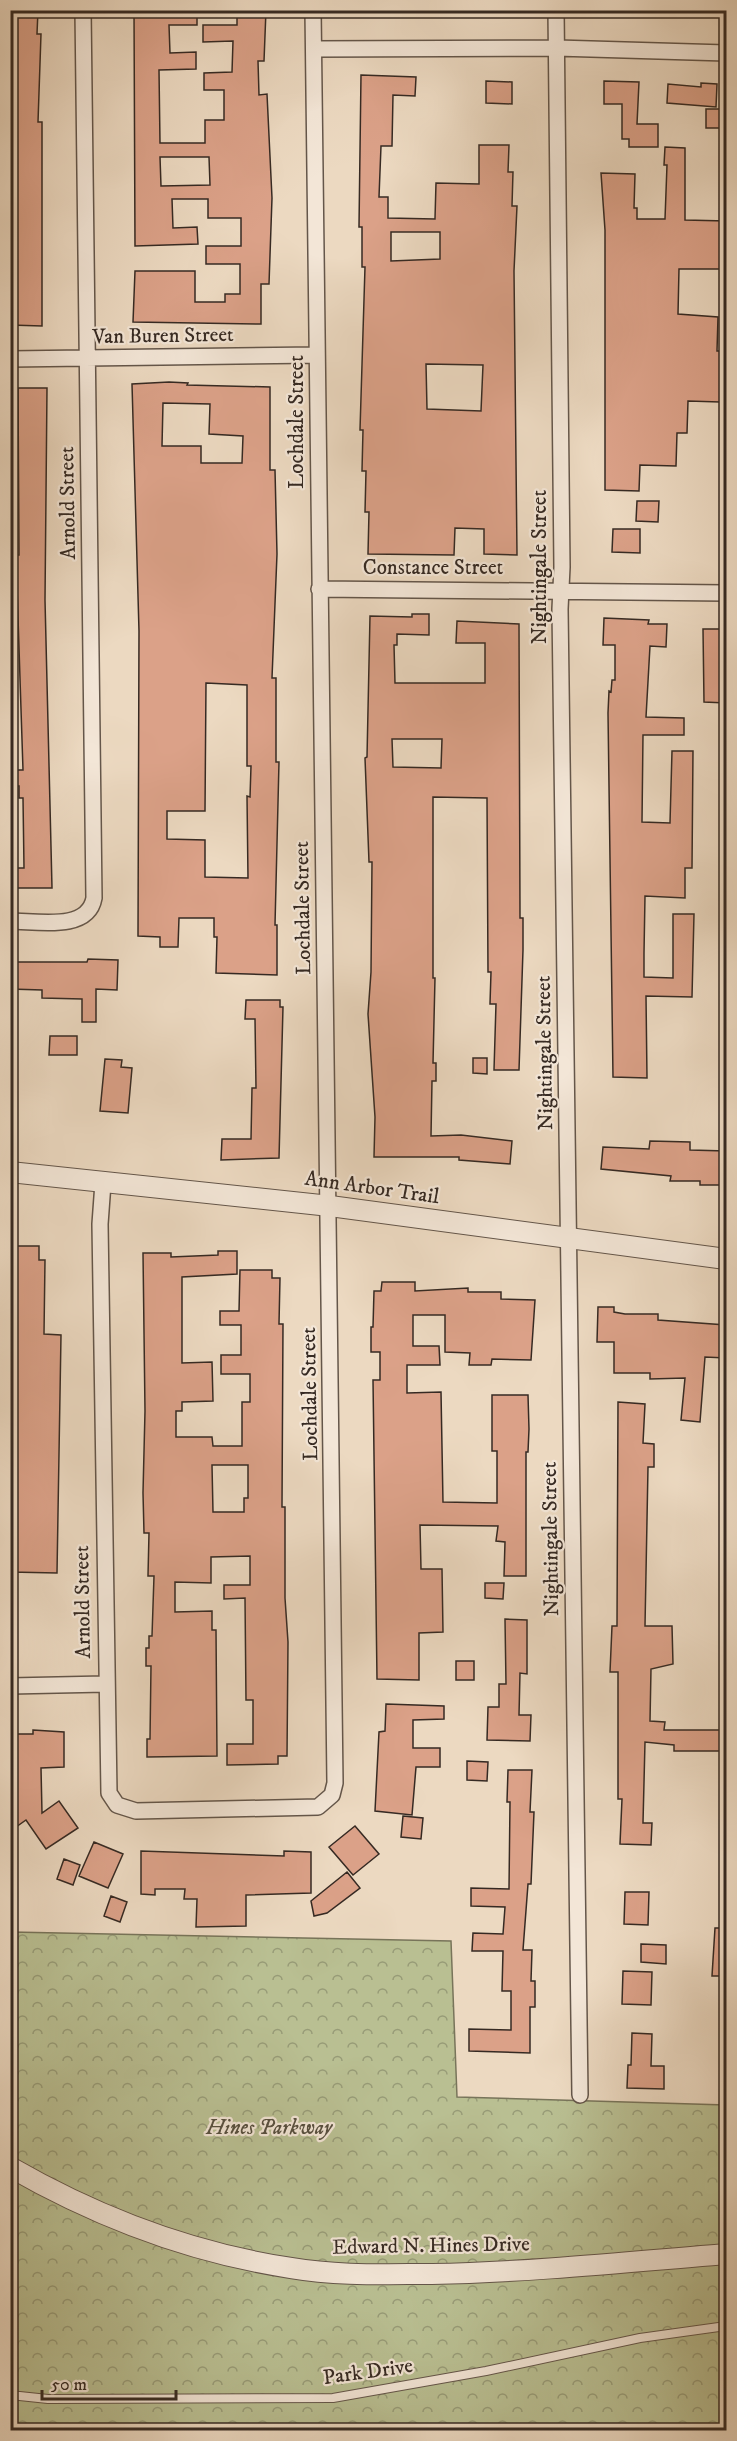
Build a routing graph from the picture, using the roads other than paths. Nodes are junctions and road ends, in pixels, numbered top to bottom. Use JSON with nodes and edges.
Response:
{"nodes":[{"id":1,"x":83,"y":10,"type":"edge"},
{"id":2,"x":314,"y":10,"type":"edge"},
{"id":3,"x":556,"y":10,"type":"edge"},
{"id":4,"x":557,"y":48,"type":"junction"},
{"id":5,"x":314,"y":49,"type":"junction"},
{"id":6,"x":726,"y":53,"type":"edge"},
{"id":7,"x":317,"y":355,"type":"junction"},
{"id":8,"x":88,"y":358,"type":"junction"},
{"id":9,"x":10,"y":359,"type":"edge"},
{"id":10,"x":319,"y":589,"type":"junction"},
{"id":11,"x":562,"y":589,"type":"junction"},
{"id":12,"x":726,"y":593,"type":"edge"},
{"id":13,"x":10,"y":921,"type":"edge"},
{"id":14,"x":10,"y":1172,"type":"edge"},
{"id":15,"x":103,"y":1183,"type":"junction"},
{"id":16,"x":330,"y":1206,"type":"junction"},
{"id":17,"x":568,"y":1239,"type":"junction"},
{"id":18,"x":726,"y":1260,"type":"edge"},
{"id":19,"x":105,"y":1684,"type":"junction"},
{"id":20,"x":10,"y":1686,"type":"edge"},
{"id":21,"x":326,"y":1802,"type":"joint"},
{"id":22,"x":580,"y":2096,"type":"dead end"},
{"id":23,"x":10,"y":2167,"type":"edge"},
{"id":24,"x":726,"y":2254,"type":"edge"},
{"id":25,"x":726,"y":2326,"type":"edge"},
{"id":26,"x":10,"y":2395,"type":"edge"}],
"edges":[{"from":1,"to":8,"type":"street","name":"Arnold Street"},
{"from":2,"to":5,"type":"street","name":"Lochdale Street"},
{"from":3,"to":4,"type":"street","name":"Nightingale Street"},
{"from":4,"to":5,"type":"street"},
{"from":4,"to":6,"type":"street"},
{"from":4,"to":11,"type":"street","name":"Nightingale Street"},
{"from":5,"to":7,"type":"street","name":"Lochdale Street"},
{"from":7,"to":8,"type":"street","name":"Van Buren Street"},
{"from":7,"to":10,"type":"street","name":"Lochdale Street"},
{"from":8,"to":9,"type":"street","name":"Van Buren Street"},
{"from":8,"to":13,"type":"street","name":"Arnold Street"},
{"from":10,"to":11,"type":"street","name":"Constance Street"},
{"from":10,"to":16,"type":"street","name":"Lochdale Street"},
{"from":11,"to":12,"type":"street","name":"Constance Street"},
{"from":11,"to":17,"type":"street","name":"Nightingale Street"},
{"from":14,"to":15,"type":"street","name":"Ann Arbor Trail"},
{"from":15,"to":16,"type":"street","name":"Ann Arbor Trail"},
{"from":15,"to":19,"type":"street","name":"Arnold Street"},
{"from":16,"to":17,"type":"street","name":"Ann Arbor Trail"},
{"from":16,"to":21,"type":"street","name":"Lochdale Street"},
{"from":17,"to":18,"type":"street","name":"Ann Arbor Trail"},
{"from":17,"to":22,"type":"street","name":"Nightingale Street"},
{"from":19,"to":20,"type":"street"},
{"from":19,"to":21,"type":"street","name":"Arnold Street"},
{"from":23,"to":24,"type":"street","name":"Edward N. Hines Drive"},
{"from":25,"to":26,"type":"lane","name":"Park Drive"}]}
